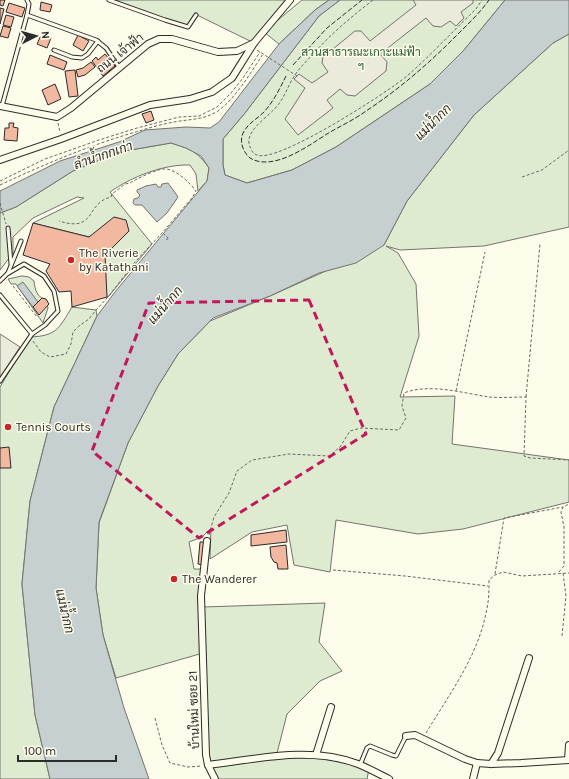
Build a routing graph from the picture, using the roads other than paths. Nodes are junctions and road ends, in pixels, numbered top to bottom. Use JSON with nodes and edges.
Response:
{"nodes":[{"id":1,"x":27,"y":0,"type":"edge"},
{"id":2,"x":109,"y":0,"type":"edge"},
{"id":3,"x":290,"y":0,"type":"edge"},
{"id":4,"x":27,"y":15,"type":"junction"},
{"id":5,"x":196,"y":15,"type":"dead end"},
{"id":6,"x":98,"y":41,"type":"junction"},
{"id":7,"x":253,"y":45,"type":"junction"},
{"id":8,"x":54,"y":50,"type":"dead end"},
{"id":9,"x":119,"y":67,"type":"junction"},
{"id":10,"x":1,"y":106,"type":"edge"},
{"id":11,"x":0,"y":160,"type":"edge"},
{"id":12,"x":8,"y":228,"type":"road end"},
{"id":13,"x":21,"y":241,"type":"dead end"},
{"id":14,"x":12,"y":264,"type":"junction"},
{"id":15,"x":8,"y":274,"type":"junction"},
{"id":16,"x":0,"y":281,"type":"edge"},
{"id":17,"x":0,"y":295,"type":"edge"},
{"id":18,"x":31,"y":336,"type":"junction"},
{"id":19,"x":0,"y":381,"type":"edge"},
{"id":20,"x":207,"y":541,"type":"road end"},
{"id":21,"x":529,"y":658,"type":"dead end"},
{"id":22,"x":330,"y":707,"type":"dead end"},
{"id":23,"x":406,"y":736,"type":"joint"},
{"id":24,"x":569,"y":745,"type":"edge"},
{"id":25,"x":316,"y":755,"type":"junction"},
{"id":26,"x":568,"y":760,"type":"edge"},
{"id":27,"x":477,"y":763,"type":"junction"},
{"id":28,"x":491,"y":764,"type":"junction"},
{"id":29,"x":208,"y":765,"type":"junction"},
{"id":30,"x":360,"y":765,"type":"junction"},
{"id":31,"x":215,"y":779,"type":"edge"},
{"id":32,"x":387,"y":779,"type":"edge"},
{"id":33,"x":473,"y":779,"type":"edge"}],
"edges":[{"from":1,"to":4,"type":"lane"},
{"from":2,"to":5,"type":"lane"},
{"from":3,"to":7,"type":"street","name":"ถนน เจ้าฟ้า"},
{"from":4,"to":6,"type":"lane"},
{"from":4,"to":10,"type":"lane"},
{"from":6,"to":8,"type":"lane"},
{"from":6,"to":9,"type":"lane"},
{"from":7,"to":9,"type":"street","name":"ถนน เจ้าฟ้า"},
{"from":7,"to":11,"type":"street"},
{"from":9,"to":10,"type":"street","name":"ถนน เจ้าฟ้า"},
{"from":12,"to":14,"type":"lane"},
{"from":13,"to":14,"type":"lane"},
{"from":14,"to":15,"type":"lane"},
{"from":15,"to":16,"type":"lane"},
{"from":15,"to":18,"type":"lane"},
{"from":17,"to":18,"type":"lane"},
{"from":18,"to":19,"type":"lane"},
{"from":20,"to":29,"type":"street","name":"บ้านใหม่ ซอย 21"},
{"from":21,"to":28,"type":"street"},
{"from":22,"to":25,"type":"street"},
{"from":23,"to":27,"type":"street"},
{"from":23,"to":30,"type":"lane"},
{"from":24,"to":26,"type":"street"},
{"from":25,"to":29,"type":"street","name":"บ้านใหม่ ซอย 21"},
{"from":25,"to":30,"type":"street","name":"บ้านใหม่ ซอย 21"},
{"from":26,"to":28,"type":"street"},
{"from":27,"to":28,"type":"street"},
{"from":27,"to":33,"type":"street"},
{"from":29,"to":31,"type":"street"},
{"from":30,"to":32,"type":"street","name":"บ้านใหม่ ซอย 21"}]}
